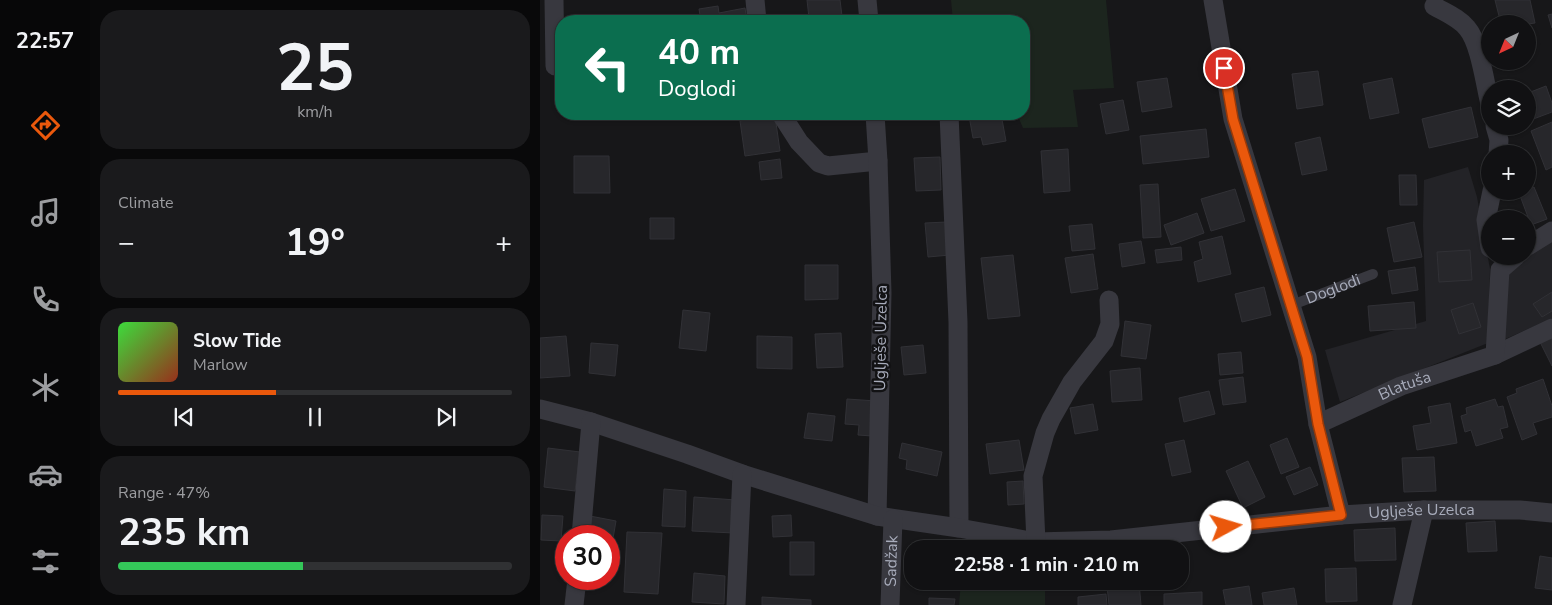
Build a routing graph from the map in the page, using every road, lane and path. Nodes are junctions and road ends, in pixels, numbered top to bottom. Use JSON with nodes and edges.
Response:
{"nodes":[{"id":1,"x":554,"y":0,"type":"edge"},
{"id":2,"x":755,"y":0,"type":"edge"},
{"id":3,"x":868,"y":0,"type":"edge"},
{"id":4,"x":1212,"y":0,"type":"edge"},
{"id":5,"x":1434,"y":6,"type":"dead end"},
{"id":6,"x":756,"y":15,"type":"edge"},
{"id":7,"x":869,"y":15,"type":"edge"},
{"id":8,"x":555,"y":33,"type":"edge"},
{"id":9,"x":1484,"y":80,"type":"edge"},
{"id":10,"x":785,"y":120,"type":"edge"},
{"id":11,"x":875,"y":120,"type":"edge"},
{"id":12,"x":949,"y":120,"type":"edge"},
{"id":13,"x":878,"y":161,"type":"junction"},
{"id":14,"x":1552,"y":231,"type":"edge"},
{"id":15,"x":1536,"y":241,"type":"edge"},
{"id":16,"x":1496,"y":265,"type":"edge"},
{"id":17,"x":1373,"y":274,"type":"dead end"},
{"id":18,"x":1109,"y":300,"type":"dead end"},
{"id":19,"x":1292,"y":305,"type":"junction"},
{"id":20,"x":1552,"y":328,"type":"edge"},
{"id":21,"x":1495,"y":355,"type":"junction"},
{"id":22,"x":540,"y":409,"type":"edge"},
{"id":23,"x":591,"y":422,"type":"junction"},
{"id":24,"x":1318,"y":424,"type":"junction"},
{"id":25,"x":742,"y":474,"type":"junction"},
{"id":26,"x":1424,"y":510,"type":"junction"},
{"id":27,"x":1552,"y":513,"type":"edge"},
{"id":28,"x":1341,"y":515,"type":"junction"},
{"id":29,"x":885,"y":517,"type":"junction"},
{"id":30,"x":582,"y":525,"type":"edge"},
{"id":31,"x":959,"y":528,"type":"junction"},
{"id":32,"x":1025,"y":540,"type":"edge"},
{"id":33,"x":1036,"y":540,"type":"edge"},
{"id":34,"x":1111,"y":540,"type":"edge"},
{"id":35,"x":576,"y":590,"type":"edge"},
{"id":36,"x":574,"y":605,"type":"edge"},
{"id":37,"x":736,"y":605,"type":"edge"},
{"id":38,"x":890,"y":605,"type":"edge"},
{"id":39,"x":1402,"y":605,"type":"edge"}],
"edges":[{"from":1,"to":8,"type":"street"},
{"from":2,"to":6,"type":"street"},
{"from":3,"to":7,"type":"street"},
{"from":4,"to":19,"type":"street","name":"Doglodi"},
{"from":5,"to":9,"type":"street"},
{"from":10,"to":13,"type":"street"},
{"from":11,"to":13,"type":"street","name":"Uglješe Uzelca"},
{"from":12,"to":31,"type":"street"},
{"from":13,"to":29,"type":"street","name":"Uglješe Uzelca"},
{"from":14,"to":15,"type":"street"},
{"from":16,"to":21,"type":"street"},
{"from":17,"to":19,"type":"lane","name":"Doglodi"},
{"from":18,"to":33,"type":"street"},
{"from":19,"to":24,"type":"street","name":"Doglodi"},
{"from":20,"to":21,"type":"street","name":"Blatuša"},
{"from":21,"to":24,"type":"street","name":"Blatuša"},
{"from":22,"to":23,"type":"street","name":"Uglješe Uzelca"},
{"from":23,"to":25,"type":"street","name":"Uglješe Uzelca"},
{"from":23,"to":30,"type":"street"},
{"from":24,"to":28,"type":"street","name":"Doglodi"},
{"from":25,"to":29,"type":"street","name":"Uglješe Uzelca"},
{"from":25,"to":37,"type":"street"},
{"from":26,"to":27,"type":"street","name":"Uglješe Uzelca"},
{"from":26,"to":28,"type":"street","name":"Uglješe Uzelca"},
{"from":26,"to":39,"type":"street"},
{"from":28,"to":34,"type":"street","name":"Uglješe Uzelca"},
{"from":29,"to":31,"type":"street","name":"Uglješe Uzelca"},
{"from":29,"to":38,"type":"street","name":"Sadžak"},
{"from":31,"to":32,"type":"street","name":"Uglješe Uzelca"},
{"from":35,"to":36,"type":"street"}]}
